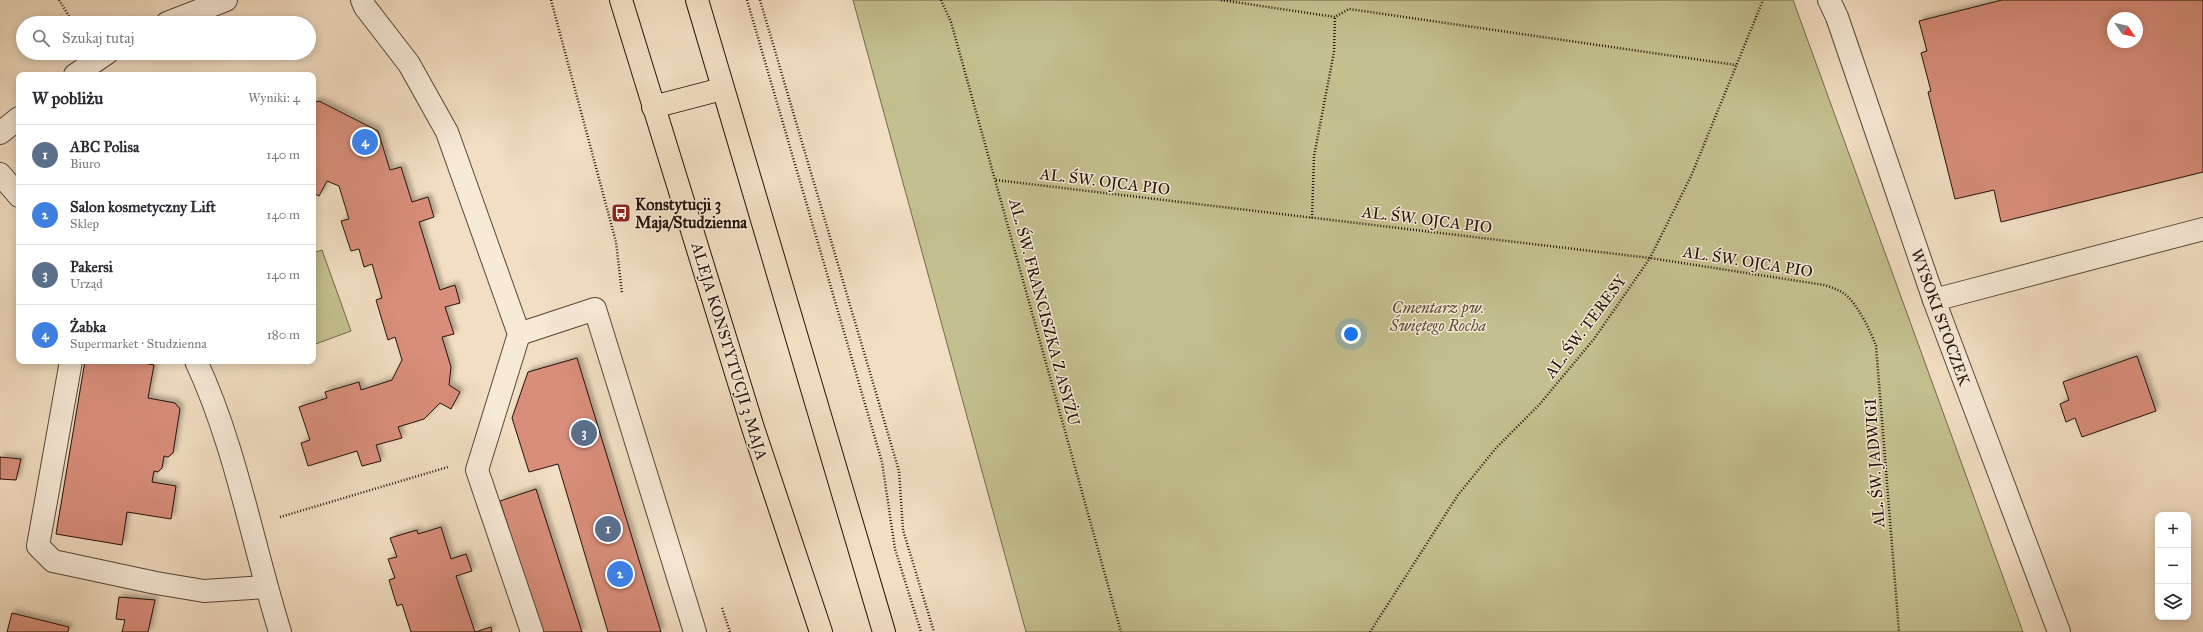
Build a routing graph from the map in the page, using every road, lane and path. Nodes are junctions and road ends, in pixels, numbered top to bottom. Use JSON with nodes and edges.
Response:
{"nodes":[{"id":1,"x":59,"y":0,"type":"edge"},
{"id":2,"x":226,"y":0,"type":"edge"},
{"id":3,"x":362,"y":0,"type":"edge"},
{"id":4,"x":551,"y":0,"type":"edge"},
{"id":5,"x":621,"y":0,"type":"edge"},
{"id":6,"x":697,"y":0,"type":"edge"},
{"id":7,"x":747,"y":0,"type":"edge"},
{"id":8,"x":760,"y":0,"type":"edge"},
{"id":9,"x":941,"y":0,"type":"edge"},
{"id":10,"x":1221,"y":0,"type":"edge"},
{"id":11,"x":1763,"y":0,"type":"edge"},
{"id":12,"x":1829,"y":0,"type":"edge"},
{"id":13,"x":69,"y":16,"type":"dead end"},
{"id":14,"x":185,"y":16,"type":"edge"},
{"id":15,"x":1335,"y":17,"type":"junction"},
{"id":16,"x":97,"y":60,"type":"edge"},
{"id":17,"x":1736,"y":65,"type":"junction"},
{"id":18,"x":79,"y":72,"type":"edge"},
{"id":19,"x":722,"y":89,"type":"junction"},
{"id":20,"x":653,"y":107,"type":"junction"},
{"id":21,"x":16,"y":120,"type":"edge"},
{"id":22,"x":0,"y":133,"type":"edge"},
{"id":23,"x":0,"y":174,"type":"edge"},
{"id":24,"x":996,"y":180,"type":"junction"},
{"id":25,"x":16,"y":193,"type":"edge"},
{"id":26,"x":1312,"y":218,"type":"junction"},
{"id":27,"x":2203,"y":229,"type":"edge"},
{"id":28,"x":1650,"y":258,"type":"junction"},
{"id":29,"x":622,"y":297,"type":"dead end"},
{"id":30,"x":1850,"y":299,"type":"joint"},
{"id":31,"x":1934,"y":300,"type":"junction"},
{"id":32,"x":519,"y":334,"type":"junction"},
{"id":33,"x":70,"y":364,"type":"edge"},
{"id":34,"x":197,"y":364,"type":"edge"},
{"id":35,"x":481,"y":457,"type":"junction"},
{"id":36,"x":250,"y":528,"type":"junction"},
{"id":37,"x":266,"y":587,"type":"junction"},
{"id":38,"x":720,"y":603,"type":"dead end"},
{"id":39,"x":280,"y":632,"type":"edge"},
{"id":40,"x":532,"y":632,"type":"edge"},
{"id":41,"x":695,"y":632,"type":"edge"},
{"id":42,"x":730,"y":632,"type":"edge"},
{"id":43,"x":821,"y":632,"type":"edge"},
{"id":44,"x":884,"y":632,"type":"edge"},
{"id":45,"x":921,"y":632,"type":"edge"},
{"id":46,"x":934,"y":632,"type":"edge"},
{"id":47,"x":1121,"y":632,"type":"edge"},
{"id":48,"x":1370,"y":632,"type":"edge"},
{"id":49,"x":1900,"y":632,"type":"edge"},
{"id":50,"x":2058,"y":632,"type":"edge"}],
"edges":[{"from":1,"to":13,"type":"path"},
{"from":2,"to":14,"type":"street"},
{"from":3,"to":32,"type":"street"},
{"from":4,"to":29,"type":"path"},
{"from":5,"to":20,"type":"main road","name":"ALEJA KONSTYTUCJI 3 MAJA"},
{"from":6,"to":19,"type":"main road"},
{"from":7,"to":45,"type":"path"},
{"from":8,"to":46,"type":"path"},
{"from":9,"to":24,"type":"path","name":"AL. ŚW. FRANCISZKA Z ASYŻU"},
{"from":10,"to":15,"type":"path"},
{"from":11,"to":17,"type":"path","name":"AL. ŚW. TERESY"},
{"from":12,"to":31,"type":"street","name":"WYSOKI STOCZEK"},
{"from":15,"to":17,"type":"path"},
{"from":15,"to":26,"type":"path"},
{"from":16,"to":18,"type":"street"},
{"from":17,"to":28,"type":"path","name":"AL. ŚW. TERESY"},
{"from":19,"to":20,"type":"main road"},
{"from":19,"to":44,"type":"main road"},
{"from":20,"to":43,"type":"main road","name":"ALEJA KONSTYTUCJI 3 MAJA"},
{"from":21,"to":22,"type":"street"},
{"from":23,"to":25,"type":"street"},
{"from":24,"to":26,"type":"path","name":"AL. ŚW. OJCA PIO"},
{"from":24,"to":47,"type":"path","name":"AL. ŚW. FRANCISZKA Z ASYŻU"},
{"from":26,"to":28,"type":"path","name":"AL. ŚW. OJCA PIO"},
{"from":27,"to":31,"type":"street"},
{"from":28,"to":30,"type":"path","name":"AL. ŚW. OJCA PIO"},
{"from":28,"to":48,"type":"path","name":"AL. ŚW. TERESY"},
{"from":30,"to":49,"type":"path","name":"AL. ŚW. JADWIGI"},
{"from":31,"to":50,"type":"street","name":"WYSOKI STOCZEK"},
{"from":32,"to":35,"type":"street"},
{"from":32,"to":41,"type":"street"},
{"from":33,"to":37,"type":"street"},
{"from":34,"to":36,"type":"street"},
{"from":35,"to":36,"type":"path"},
{"from":35,"to":40,"type":"street"},
{"from":36,"to":37,"type":"street"},
{"from":37,"to":39,"type":"street"},
{"from":38,"to":42,"type":"path"}]}
